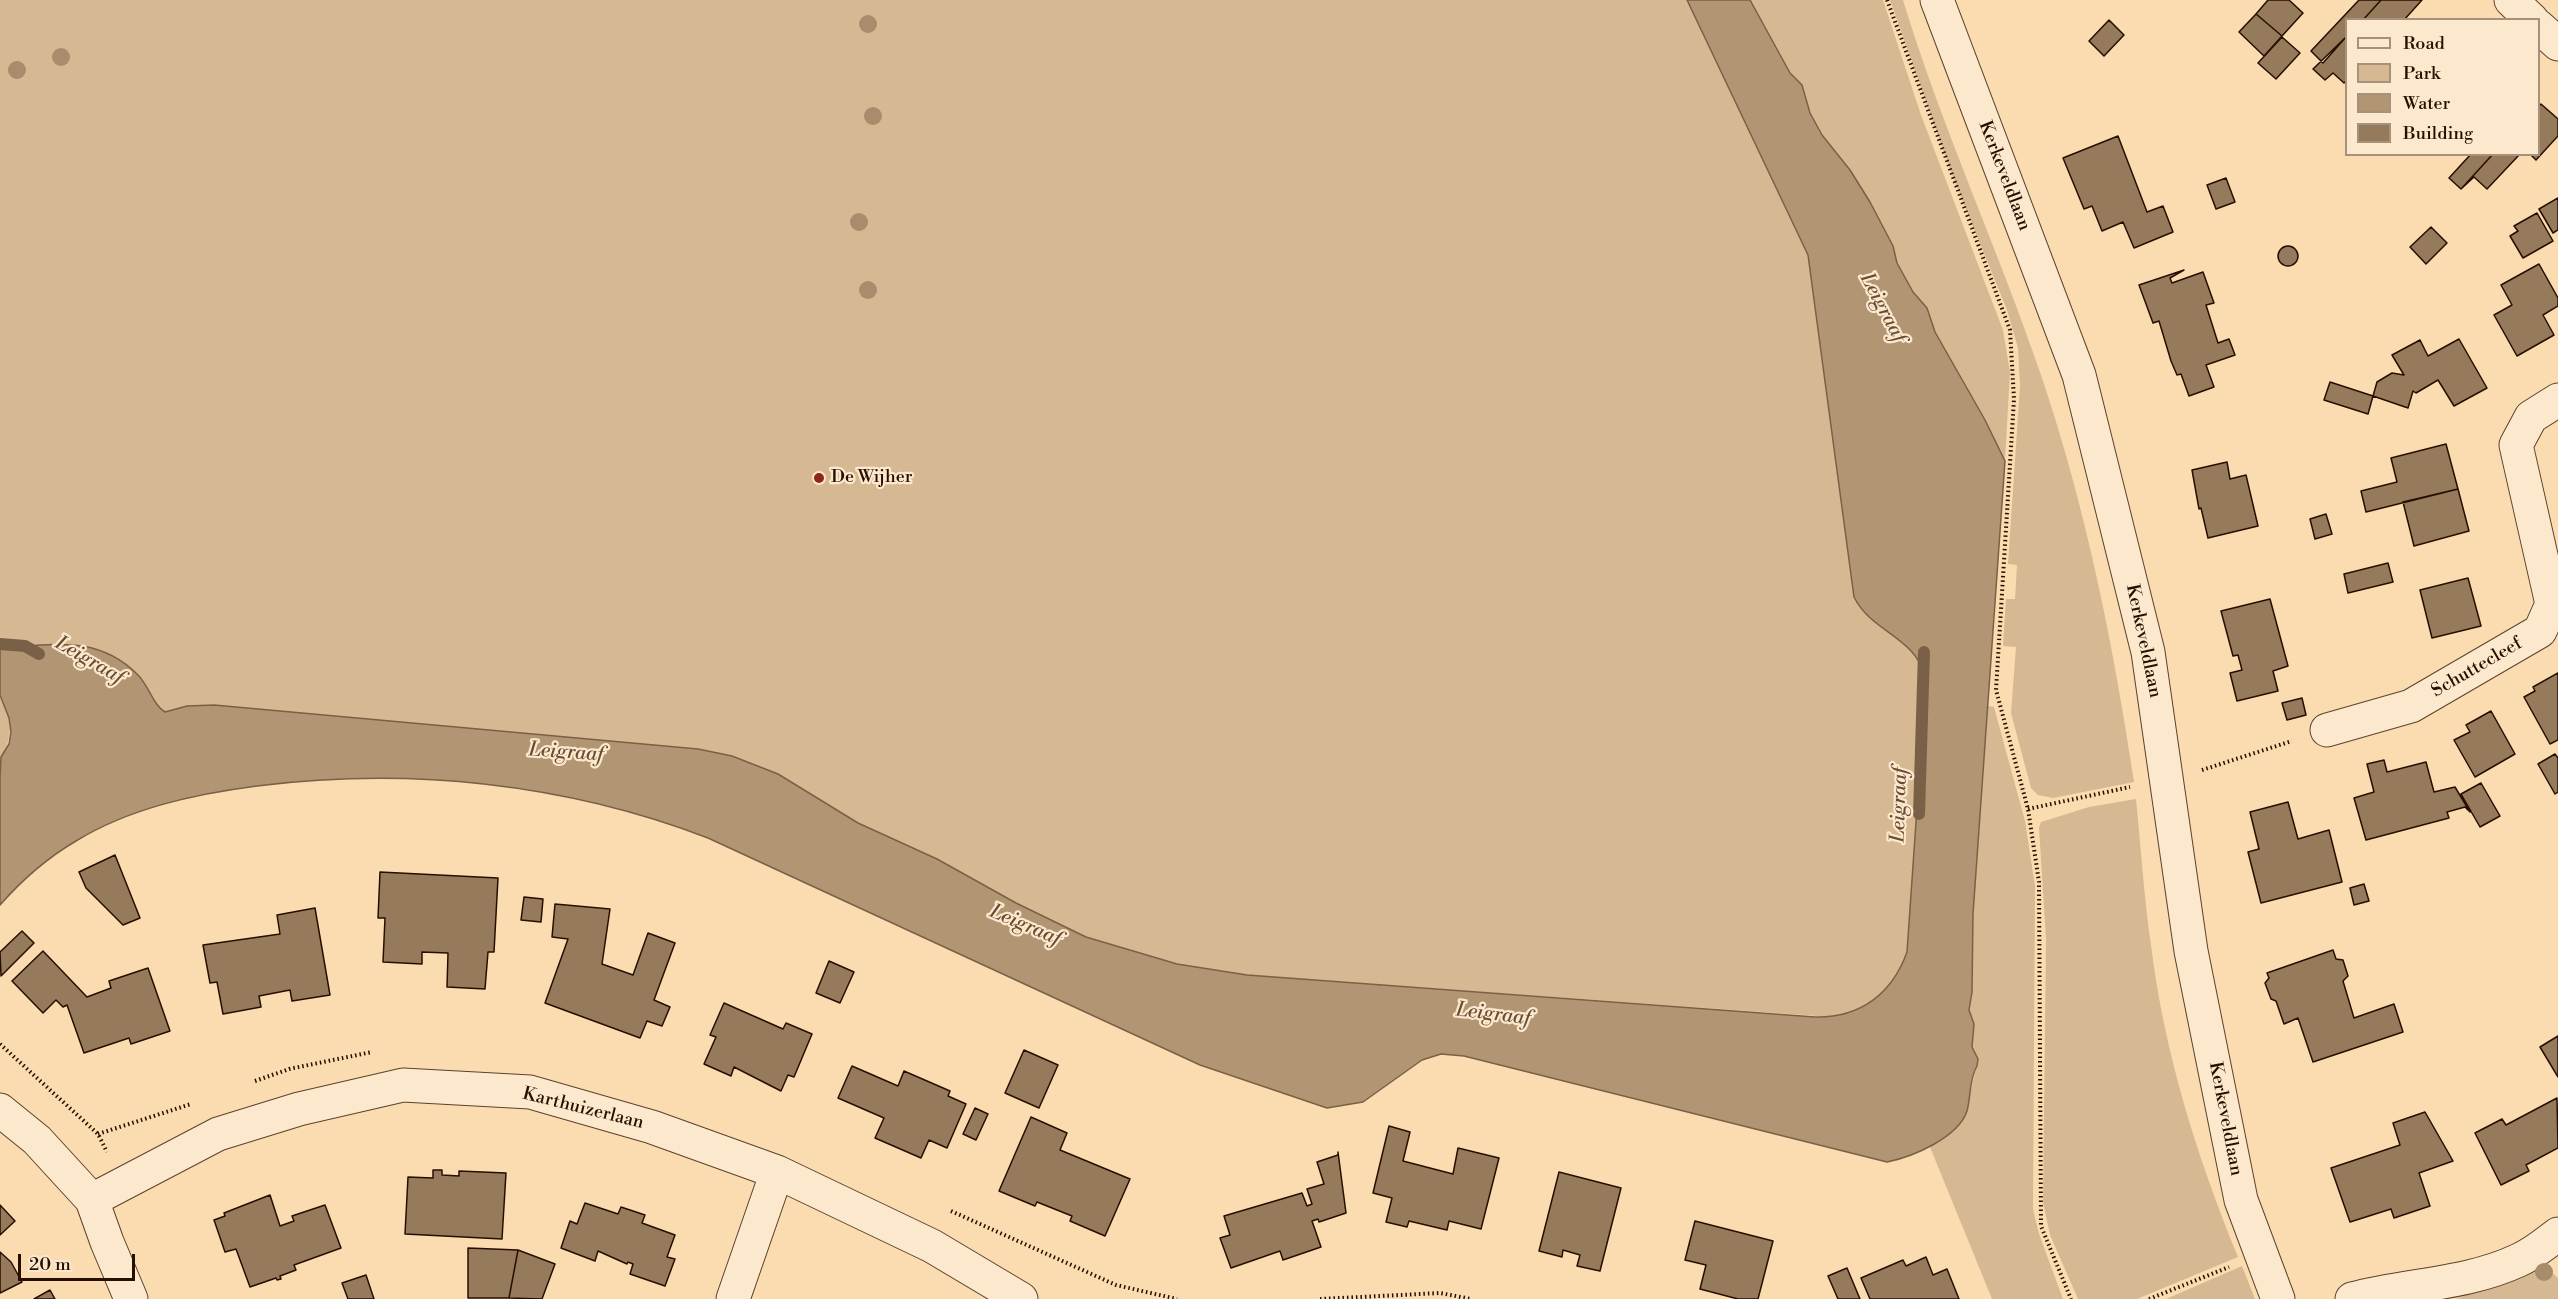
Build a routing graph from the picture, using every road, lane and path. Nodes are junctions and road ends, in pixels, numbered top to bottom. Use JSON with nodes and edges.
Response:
{"nodes":[{"id":1,"x":1887,"y":0,"type":"edge"},
{"id":2,"x":1937,"y":0,"type":"edge"},
{"id":3,"x":2511,"y":0,"type":"edge"},
{"id":4,"x":2530,"y":18,"type":"edge"},
{"id":5,"x":2540,"y":28,"type":"edge"},
{"id":6,"x":2558,"y":44,"type":"edge"},
{"id":7,"x":2558,"y":400,"type":"edge"},
{"id":8,"x":2327,"y":730,"type":"joint"},
{"id":9,"x":2168,"y":779,"type":"junction"},
{"id":10,"x":2028,"y":809,"type":"junction"},
{"id":11,"x":0,"y":1044,"type":"edge"},
{"id":12,"x":0,"y":1110,"type":"edge"},
{"id":13,"x":98,"y":1134,"type":"dead end"},
{"id":14,"x":777,"y":1172,"type":"junction"},
{"id":15,"x":92,"y":1200,"type":"junction"},
{"id":16,"x":2558,"y":1234,"type":"edge"},
{"id":17,"x":2259,"y":1255,"type":"junction"},
{"id":18,"x":131,"y":1299,"type":"edge"},
{"id":19,"x":734,"y":1299,"type":"edge"},
{"id":20,"x":1021,"y":1299,"type":"edge"},
{"id":21,"x":1320,"y":1299,"type":"edge"},
{"id":22,"x":1471,"y":1299,"type":"edge"},
{"id":23,"x":2071,"y":1299,"type":"edge"},
{"id":24,"x":2149,"y":1299,"type":"edge"},
{"id":25,"x":2278,"y":1299,"type":"edge"},
{"id":26,"x":2352,"y":1299,"type":"edge"}],
"edges":[{"from":1,"to":10,"type":"path"},
{"from":2,"to":9,"type":"street","name":"Kerkeveldlaan"},
{"from":3,"to":4,"type":"street"},
{"from":5,"to":6,"type":"street"},
{"from":7,"to":8,"type":"street","name":"Schuttecleef"},
{"from":8,"to":9,"type":"path"},
{"from":9,"to":10,"type":"path"},
{"from":9,"to":17,"type":"street","name":"Kerkeveldlaan"},
{"from":10,"to":23,"type":"path"},
{"from":11,"to":13,"type":"path"},
{"from":12,"to":15,"type":"street"},
{"from":14,"to":15,"type":"street","name":"Karthuizerlaan"},
{"from":14,"to":19,"type":"street"},
{"from":14,"to":20,"type":"street","name":"Karthuizerlaan"},
{"from":15,"to":18,"type":"street"},
{"from":16,"to":26,"type":"street"},
{"from":17,"to":24,"type":"path"},
{"from":17,"to":25,"type":"street","name":"Kerkeveldlaan"},
{"from":21,"to":22,"type":"path"}]}
